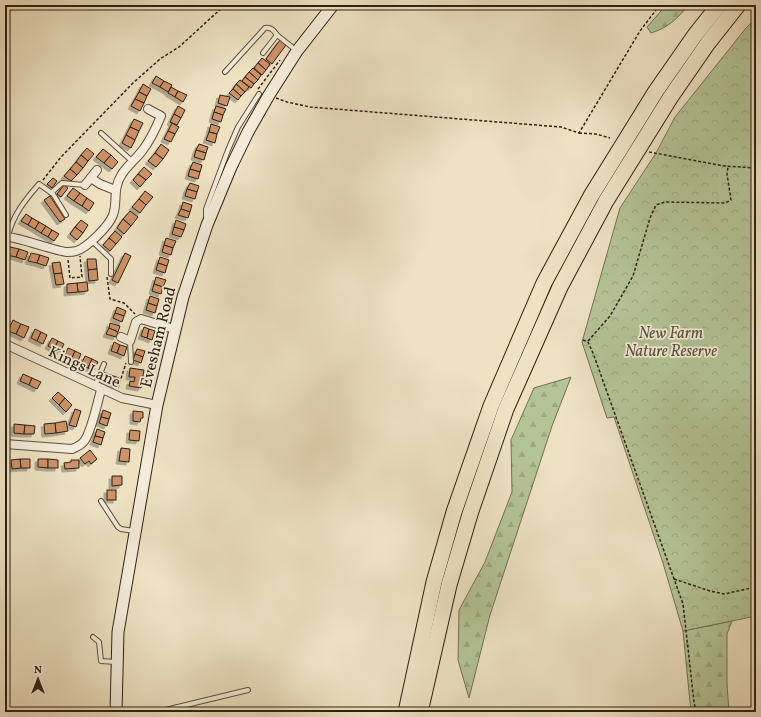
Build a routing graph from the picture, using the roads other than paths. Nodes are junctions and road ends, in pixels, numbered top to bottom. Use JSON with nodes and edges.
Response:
{"nodes":[{"id":1,"x":333,"y":5,"type":"edge"},
{"id":2,"x":719,"y":5,"type":"edge"},
{"id":3,"x":738,"y":5,"type":"edge"},
{"id":4,"x":277,"y":35,"type":"junction"},
{"id":5,"x":294,"y":49,"type":"junction"},
{"id":6,"x":263,"y":53,"type":"dead end"},
{"id":7,"x":225,"y":72,"type":"dead end"},
{"id":8,"x":261,"y":94,"type":"junction"},
{"id":9,"x":148,"y":109,"type":"dead end"},
{"id":10,"x":238,"y":127,"type":"junction"},
{"id":11,"x":248,"y":132,"type":"junction"},
{"id":12,"x":101,"y":133,"type":"dead end"},
{"id":13,"x":133,"y":162,"type":"junction"},
{"id":14,"x":96,"y":170,"type":"dead end"},
{"id":15,"x":91,"y":178,"type":"junction"},
{"id":16,"x":85,"y":185,"type":"joint"},
{"id":17,"x":115,"y":190,"type":"junction"},
{"id":18,"x":51,"y":193,"type":"junction"},
{"id":19,"x":66,"y":215,"type":"dead end"},
{"id":20,"x":207,"y":225,"type":"junction"},
{"id":21,"x":6,"y":237,"type":"edge"},
{"id":22,"x":92,"y":241,"type":"junction"},
{"id":23,"x":111,"y":274,"type":"dead end"},
{"id":24,"x":174,"y":329,"type":"junction"},
{"id":25,"x":121,"y":337,"type":"dead end"},
{"id":26,"x":130,"y":341,"type":"junction"},
{"id":27,"x":5,"y":344,"type":"edge"},
{"id":28,"x":131,"y":362,"type":"dead end"},
{"id":29,"x":104,"y":364,"type":"dead end"},
{"id":30,"x":98,"y":388,"type":"junction"},
{"id":31,"x":157,"y":405,"type":"junction"},
{"id":32,"x":5,"y":444,"type":"edge"},
{"id":33,"x":101,"y":501,"type":"dead end"},
{"id":34,"x":135,"y":531,"type":"junction"},
{"id":35,"x":93,"y":637,"type":"dead end"},
{"id":36,"x":117,"y":662,"type":"junction"},
{"id":37,"x":248,"y":690,"type":"dead end"},
{"id":38,"x":116,"y":712,"type":"edge"},
{"id":39,"x":157,"y":712,"type":"edge"},
{"id":40,"x":406,"y":712,"type":"edge"},
{"id":41,"x":420,"y":712,"type":"edge"}],
"edges":[{"from":1,"to":5,"type":"main road","name":"Evesham Road"},
{"from":2,"to":40,"type":"highway"},
{"from":3,"to":41,"type":"highway"},
{"from":4,"to":5,"type":"lane"},
{"from":4,"to":6,"type":"lane"},
{"from":4,"to":7,"type":"lane"},
{"from":5,"to":8,"type":"main road","name":"Evesham Road"},
{"from":8,"to":10,"type":"lane"},
{"from":8,"to":11,"type":"main road","name":"Evesham Road"},
{"from":9,"to":13,"type":"street"},
{"from":10,"to":11,"type":"lane"},
{"from":10,"to":20,"type":"lane"},
{"from":11,"to":20,"type":"main road","name":"Evesham Road"},
{"from":12,"to":13,"type":"lane"},
{"from":13,"to":17,"type":"street"},
{"from":14,"to":15,"type":"street"},
{"from":15,"to":16,"type":"street"},
{"from":15,"to":17,"type":"street"},
{"from":16,"to":18,"type":"lane"},
{"from":17,"to":22,"type":"street"},
{"from":18,"to":19,"type":"lane"},
{"from":18,"to":21,"type":"lane"},
{"from":20,"to":24,"type":"main road","name":"Evesham Road"},
{"from":21,"to":22,"type":"street"},
{"from":22,"to":23,"type":"lane"},
{"from":24,"to":26,"type":"street"},
{"from":24,"to":31,"type":"main road","name":"Evesham Road"},
{"from":25,"to":26,"type":"street"},
{"from":26,"to":28,"type":"lane"},
{"from":27,"to":30,"type":"street","name":"Kings Lane"},
{"from":29,"to":30,"type":"lane"},
{"from":30,"to":31,"type":"street","name":"Kings Lane"},
{"from":30,"to":32,"type":"street"},
{"from":31,"to":34,"type":"main road","name":"Evesham Road"},
{"from":33,"to":34,"type":"lane"},
{"from":34,"to":36,"type":"main road","name":"Evesham Road"},
{"from":35,"to":36,"type":"lane"},
{"from":36,"to":38,"type":"main road","name":"Evesham Road"},
{"from":37,"to":39,"type":"lane"}]}
